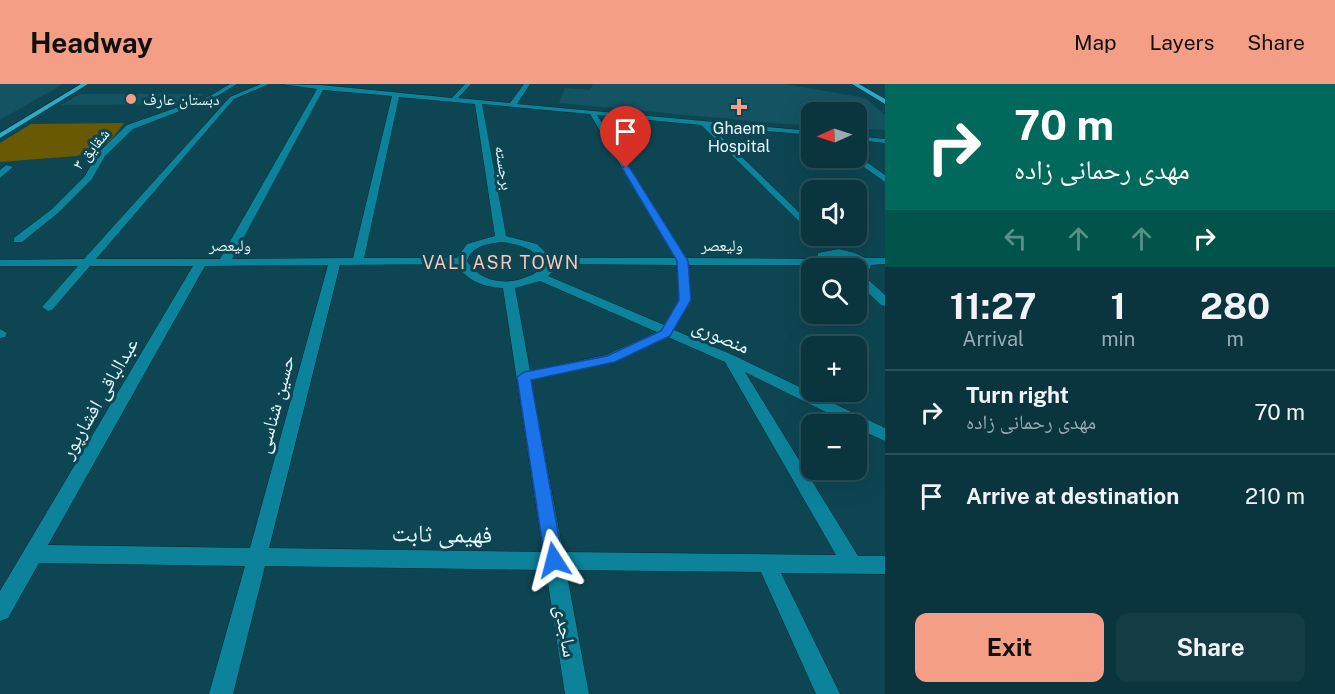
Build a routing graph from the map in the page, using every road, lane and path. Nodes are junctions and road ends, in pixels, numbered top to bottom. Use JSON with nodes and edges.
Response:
{"nodes":[{"id":1,"x":75,"y":84,"type":"edge"},
{"id":2,"x":85,"y":84,"type":"edge"},
{"id":3,"x":234,"y":84,"type":"edge"},
{"id":4,"x":266,"y":84,"type":"edge"},
{"id":5,"x":284,"y":84,"type":"edge"},
{"id":6,"x":371,"y":84,"type":"edge"},
{"id":7,"x":468,"y":84,"type":"edge"},
{"id":8,"x":526,"y":84,"type":"edge"},
{"id":9,"x":855,"y":84,"type":"edge"},
{"id":10,"x":298,"y":85,"type":"edge"},
{"id":11,"x":321,"y":87,"type":"junction"},
{"id":12,"x":357,"y":90,"type":"junction"},
{"id":13,"x":396,"y":94,"type":"junction"},
{"id":14,"x":454,"y":99,"type":"junction"},
{"id":15,"x":478,"y":101,"type":"junction"},
{"id":16,"x":885,"y":102,"type":"edge"},
{"id":17,"x":513,"y":104,"type":"junction"},
{"id":18,"x":591,"y":111,"type":"junction"},
{"id":19,"x":701,"y":121,"type":"junction"},
{"id":20,"x":0,"y":128,"type":"edge"},
{"id":21,"x":801,"y":132,"type":"edge"},
{"id":22,"x":0,"y":136,"type":"edge"},
{"id":23,"x":867,"y":139,"type":"edge"},
{"id":24,"x":885,"y":141,"type":"edge"},
{"id":25,"x":0,"y":166,"type":"edge"},
{"id":26,"x":867,"y":166,"type":"edge"},
{"id":27,"x":0,"y":175,"type":"edge"},
{"id":28,"x":885,"y":179,"type":"edge"},
{"id":29,"x":801,"y":220,"type":"edge"},
{"id":30,"x":501,"y":239,"type":"junction"},
{"id":31,"x":18,"y":240,"type":"dead end"},
{"id":32,"x":826,"y":246,"type":"edge"},
{"id":33,"x":832,"y":252,"type":"junction"},
{"id":34,"x":823,"y":258,"type":"edge"},
{"id":35,"x":851,"y":258,"type":"edge"},
{"id":36,"x":334,"y":261,"type":"junction"},
{"id":37,"x":358,"y":261,"type":"junction"},
{"id":38,"x":460,"y":261,"type":"junction"},
{"id":39,"x":548,"y":261,"type":"junction"},
{"id":40,"x":683,"y":261,"type":"junction"},
{"id":41,"x":885,"y":261,"type":"edge"},
{"id":42,"x":85,"y":262,"type":"junction"},
{"id":43,"x":201,"y":262,"type":"junction"},
{"id":44,"x":224,"y":262,"type":"junction"},
{"id":45,"x":801,"y":262,"type":"edge"},
{"id":46,"x":0,"y":263,"type":"edge"},
{"id":47,"x":867,"y":266,"type":"edge"},
{"id":48,"x":540,"y":277,"type":"junction"},
{"id":49,"x":867,"y":280,"type":"edge"},
{"id":50,"x":508,"y":285,"type":"junction"},
{"id":51,"x":885,"y":302,"type":"edge"},
{"id":52,"x":48,"y":307,"type":"dead end"},
{"id":53,"x":666,"y":333,"type":"junction"},
{"id":54,"x":730,"y":359,"type":"junction"},
{"id":55,"x":524,"y":377,"type":"junction"},
{"id":56,"x":885,"y":435,"type":"edge"},
{"id":57,"x":34,"y":554,"type":"junction"},
{"id":58,"x":257,"y":557,"type":"junction"},
{"id":59,"x":554,"y":560,"type":"junction"},
{"id":60,"x":767,"y":564,"type":"junction"},
{"id":61,"x":852,"y":564,"type":"junction"},
{"id":62,"x":885,"y":565,"type":"edge"},
{"id":63,"x":0,"y":610,"type":"edge"},
{"id":64,"x":221,"y":694,"type":"edge"},
{"id":65,"x":577,"y":694,"type":"edge"},
{"id":66,"x":828,"y":694,"type":"edge"}],
"edges":[{"from":1,"to":20,"type":"main road"},
{"from":2,"to":22,"type":"main road"},
{"from":3,"to":31,"type":"street","name":"شقایق ۳"},
{"from":4,"to":42,"type":"street"},
{"from":5,"to":10,"type":"street"},
{"from":6,"to":12,"type":"street"},
{"from":7,"to":14,"type":"street"},
{"from":8,"to":17,"type":"street"},
{"from":9,"to":16,"type":"main road"},
{"from":10,"to":11,"type":"street"},
{"from":11,"to":12,"type":"street"},
{"from":11,"to":44,"type":"street"},
{"from":12,"to":13,"type":"street"},
{"from":13,"to":14,"type":"street"},
{"from":13,"to":37,"type":"street"},
{"from":14,"to":15,"type":"street"},
{"from":15,"to":17,"type":"street"},
{"from":15,"to":30,"type":"street","name":"برجسته"},
{"from":17,"to":18,"type":"street"},
{"from":18,"to":19,"type":"street"},
{"from":18,"to":40,"type":"street"},
{"from":19,"to":21,"type":"street"},
{"from":19,"to":29,"type":"street"},
{"from":23,"to":24,"type":"street"},
{"from":25,"to":27,"type":"street"},
{"from":26,"to":28,"type":"street"},
{"from":30,"to":38,"type":"street"},
{"from":30,"to":39,"type":"street"},
{"from":32,"to":33,"type":"street"},
{"from":33,"to":34,"type":"street"},
{"from":33,"to":35,"type":"street"},
{"from":36,"to":37,"type":"street","name":"ولیعصر"},
{"from":36,"to":44,"type":"street","name":"ولیعصر"},
{"from":36,"to":58,"type":"street","name":"حسین شناسی"},
{"from":37,"to":38,"type":"street","name":"ولیعصر"},
{"from":38,"to":50,"type":"street"},
{"from":39,"to":40,"type":"street","name":"ولیعصر"},
{"from":39,"to":48,"type":"street"},
{"from":40,"to":45,"type":"street","name":"ولیعصر"},
{"from":40,"to":53,"type":"street"},
{"from":41,"to":47,"type":"street"},
{"from":42,"to":43,"type":"street","name":"ولیعصر"},
{"from":42,"to":46,"type":"street","name":"ولیعصر"},
{"from":42,"to":52,"type":"street"},
{"from":43,"to":44,"type":"street","name":"ولیعصر"},
{"from":43,"to":57,"type":"street","name":"عبدالباقی افشارپور"},
{"from":48,"to":50,"type":"street"},
{"from":48,"to":53,"type":"street","name":"منصوری"},
{"from":49,"to":51,"type":"street"},
{"from":50,"to":55,"type":"street","name":"ساجدی"},
{"from":53,"to":54,"type":"street","name":"منصوری"},
{"from":53,"to":55,"type":"street"},
{"from":54,"to":56,"type":"street","name":"منصوری"},
{"from":54,"to":61,"type":"street"},
{"from":55,"to":59,"type":"street","name":"ساجدی"},
{"from":57,"to":58,"type":"street","name":"فهیمی ثابت"},
{"from":57,"to":63,"type":"street","name":"عبدالباقی افشارپور"},
{"from":58,"to":59,"type":"street","name":"فهیمی ثابت"},
{"from":58,"to":64,"type":"street","name":"حسین شناسی"},
{"from":59,"to":60,"type":"street","name":"فهیمی ثابت"},
{"from":59,"to":65,"type":"street","name":"ساجدی"},
{"from":60,"to":61,"type":"street","name":"فهیمی ثابت"},
{"from":60,"to":66,"type":"street"},
{"from":61,"to":62,"type":"street","name":"فهیمی ثابت"}]}
